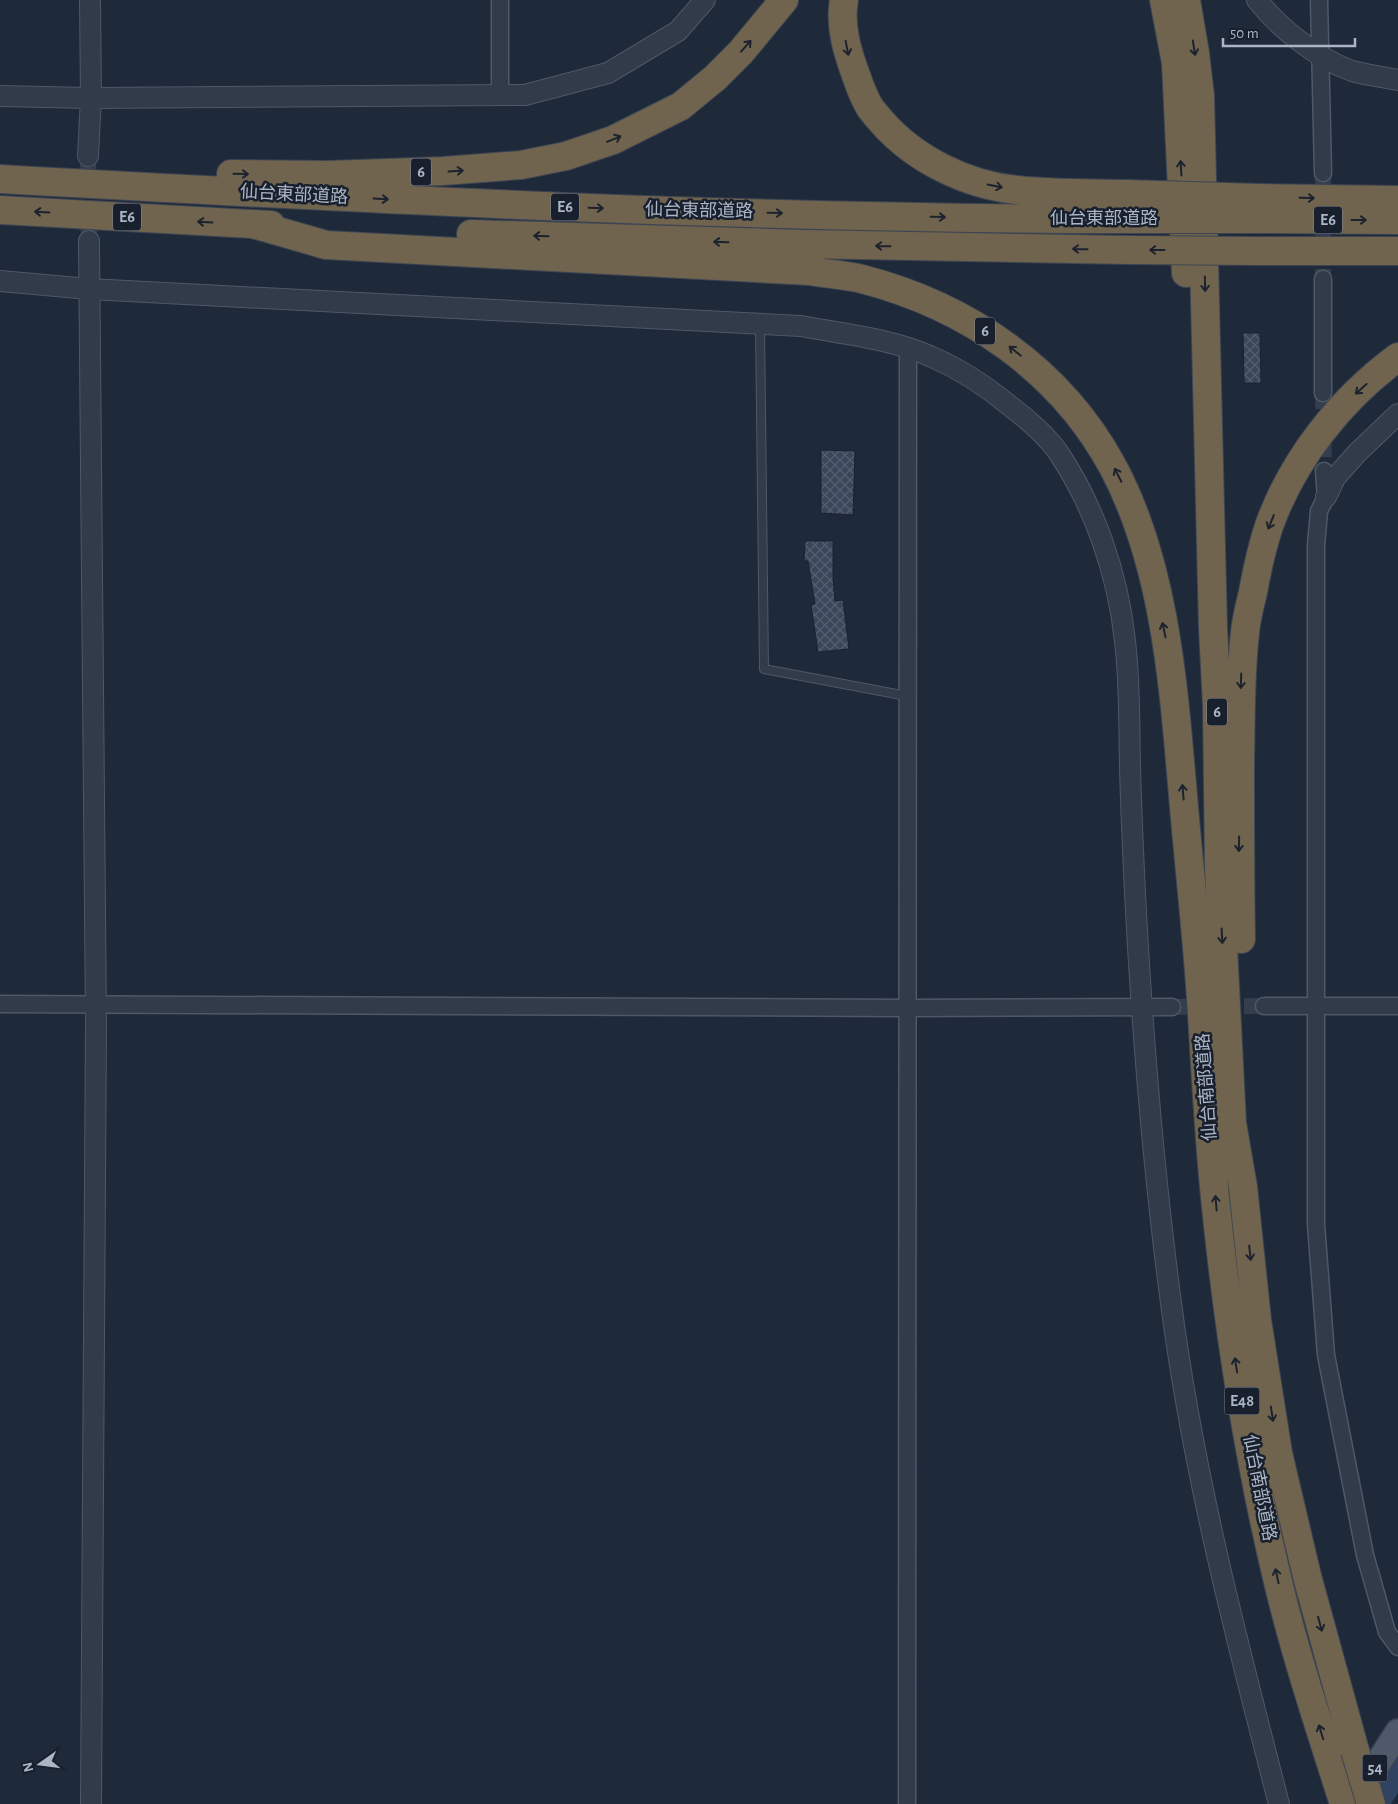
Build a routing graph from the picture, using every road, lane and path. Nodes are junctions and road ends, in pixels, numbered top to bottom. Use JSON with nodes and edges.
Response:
{"nodes":[{"id":1,"x":90,"y":0,"type":"edge"},
{"id":2,"x":500,"y":0,"type":"edge"},
{"id":3,"x":705,"y":0,"type":"edge"},
{"id":4,"x":784,"y":0,"type":"edge"},
{"id":5,"x":844,"y":0,"type":"edge"},
{"id":6,"x":1164,"y":0,"type":"edge"},
{"id":7,"x":1186,"y":0,"type":"edge"},
{"id":8,"x":1256,"y":0,"type":"edge"},
{"id":9,"x":1319,"y":0,"type":"edge"},
{"id":10,"x":1320,"y":56,"type":"junction"},
{"id":11,"x":1398,"y":80,"type":"edge"},
{"id":12,"x":500,"y":95,"type":"junction"},
{"id":13,"x":0,"y":96,"type":"edge"},
{"id":14,"x":91,"y":98,"type":"junction"},
{"id":15,"x":88,"y":156,"type":"tunnel mouth"},
{"id":16,"x":1323,"y":173,"type":"tunnel mouth"},
{"id":17,"x":0,"y":175,"type":"edge"},
{"id":18,"x":0,"y":179,"type":"edge"},
{"id":19,"x":1398,"y":200,"type":"edge"},
{"id":20,"x":1129,"y":206,"type":"junction"},
{"id":21,"x":1258,"y":209,"type":"junction"},
{"id":22,"x":0,"y":210,"type":"edge"},
{"id":23,"x":1398,"y":220,"type":"edge"},
{"id":24,"x":253,"y":224,"type":"junction"},
{"id":25,"x":89,"y":241,"type":"tunnel mouth"},
{"id":26,"x":1398,"y":251,"type":"edge"},
{"id":27,"x":1323,"y":279,"type":"tunnel mouth"},
{"id":28,"x":0,"y":281,"type":"edge"},
{"id":29,"x":90,"y":289,"type":"junction"},
{"id":30,"x":760,"y":324,"type":"junction"},
{"id":31,"x":908,"y":349,"type":"junction"},
{"id":32,"x":1398,"y":357,"type":"edge"},
{"id":33,"x":1322,"y":393,"type":"tunnel mouth"},
{"id":34,"x":1398,"y":414,"type":"edge"},
{"id":35,"x":1324,"y":471,"type":"tunnel mouth"},
{"id":36,"x":1326,"y":497,"type":"junction"},
{"id":37,"x":907,"y":696,"type":"junction"},
{"id":38,"x":0,"y":1004,"type":"edge"},
{"id":39,"x":95,"y":1004,"type":"junction"},
{"id":40,"x":1264,"y":1006,"type":"tunnel mouth"},
{"id":41,"x":1315,"y":1006,"type":"junction"},
{"id":42,"x":1398,"y":1006,"type":"edge"},
{"id":43,"x":1142,"y":1007,"type":"junction"},
{"id":44,"x":1172,"y":1007,"type":"tunnel mouth"},
{"id":45,"x":907,"y":1008,"type":"junction"},
{"id":46,"x":1202,"y":1015,"type":"junction"},
{"id":47,"x":1243,"y":1188,"type":"junction"},
{"id":48,"x":1398,"y":1647,"type":"edge"},
{"id":49,"x":1398,"y":1732,"type":"edge"},
{"id":50,"x":91,"y":1804,"type":"edge"},
{"id":51,"x":907,"y":1804,"type":"edge"},
{"id":52,"x":1279,"y":1804,"type":"edge"},
{"id":53,"x":1344,"y":1804,"type":"edge"},
{"id":54,"x":1351,"y":1804,"type":"edge"},
{"id":55,"x":1371,"y":1804,"type":"edge"}],
"edges":[{"from":1,"to":14,"type":"street"},
{"from":2,"to":12,"type":"street"},
{"from":3,"to":12,"type":"street"},
{"from":17,"to":4,"type":"highway","number":"6","one_way":true},
{"from":5,"to":20,"type":"highway","one_way":true},
{"from":46,"to":6,"type":"highway","number":"6","one_way":true},
{"from":7,"to":47,"type":"highway","number":"6","one_way":true},
{"from":8,"to":10,"type":"street"},
{"from":9,"to":10,"type":"street"},
{"from":10,"to":11,"type":"street"},
{"from":10,"to":16,"type":"street"},
{"from":12,"to":14,"type":"street"},
{"from":13,"to":14,"type":"street"},
{"from":14,"to":15,"type":"street"},
{"from":18,"to":20,"type":"highway","name":"仙台東部道路","number":"E6","one_way":true},
{"from":21,"to":19,"type":"highway","one_way":true},
{"from":20,"to":21,"type":"highway","name":"仙台東部道路","number":"E6","bridge":true},
{"from":21,"to":23,"type":"highway","name":"仙台東部道路","number":"E6","one_way":true},
{"from":24,"to":22,"type":"highway","name":"仙台東部道路","number":"E6","one_way":true},
{"from":26,"to":24,"type":"highway","name":"仙台東部道路","number":"E6","one_way":true,"bridge":true},
{"from":46,"to":24,"type":"highway","number":"6","one_way":true},
{"from":25,"to":29,"type":"street"},
{"from":27,"to":33,"type":"street"},
{"from":28,"to":29,"type":"street"},
{"from":29,"to":30,"type":"street"},
{"from":29,"to":39,"type":"street"},
{"from":30,"to":31,"type":"street"},
{"from":30,"to":37,"type":"lane"},
{"from":31,"to":37,"type":"street"},
{"from":31,"to":43,"type":"street"},
{"from":32,"to":47,"type":"highway","number":"6","one_way":true},
{"from":34,"to":36,"type":"street"},
{"from":35,"to":36,"type":"street"},
{"from":36,"to":41,"type":"street"},
{"from":37,"to":45,"type":"street"},
{"from":38,"to":39,"type":"street"},
{"from":39,"to":45,"type":"street"},
{"from":39,"to":50,"type":"street"},
{"from":40,"to":41,"type":"street"},
{"from":41,"to":42,"type":"street"},
{"from":41,"to":48,"type":"street"},
{"from":43,"to":44,"type":"street"},
{"from":43,"to":45,"type":"street"},
{"from":43,"to":52,"type":"street"},
{"from":45,"to":51,"type":"street"},
{"from":53,"to":46,"type":"highway","name":"仙台南部道路","number":"E48","one_way":true},
{"from":47,"to":55,"type":"highway","name":"仙台南部道路","number":"E48","one_way":true,"bridge":true},
{"from":49,"to":54,"type":"main road","number":"54"}]}
